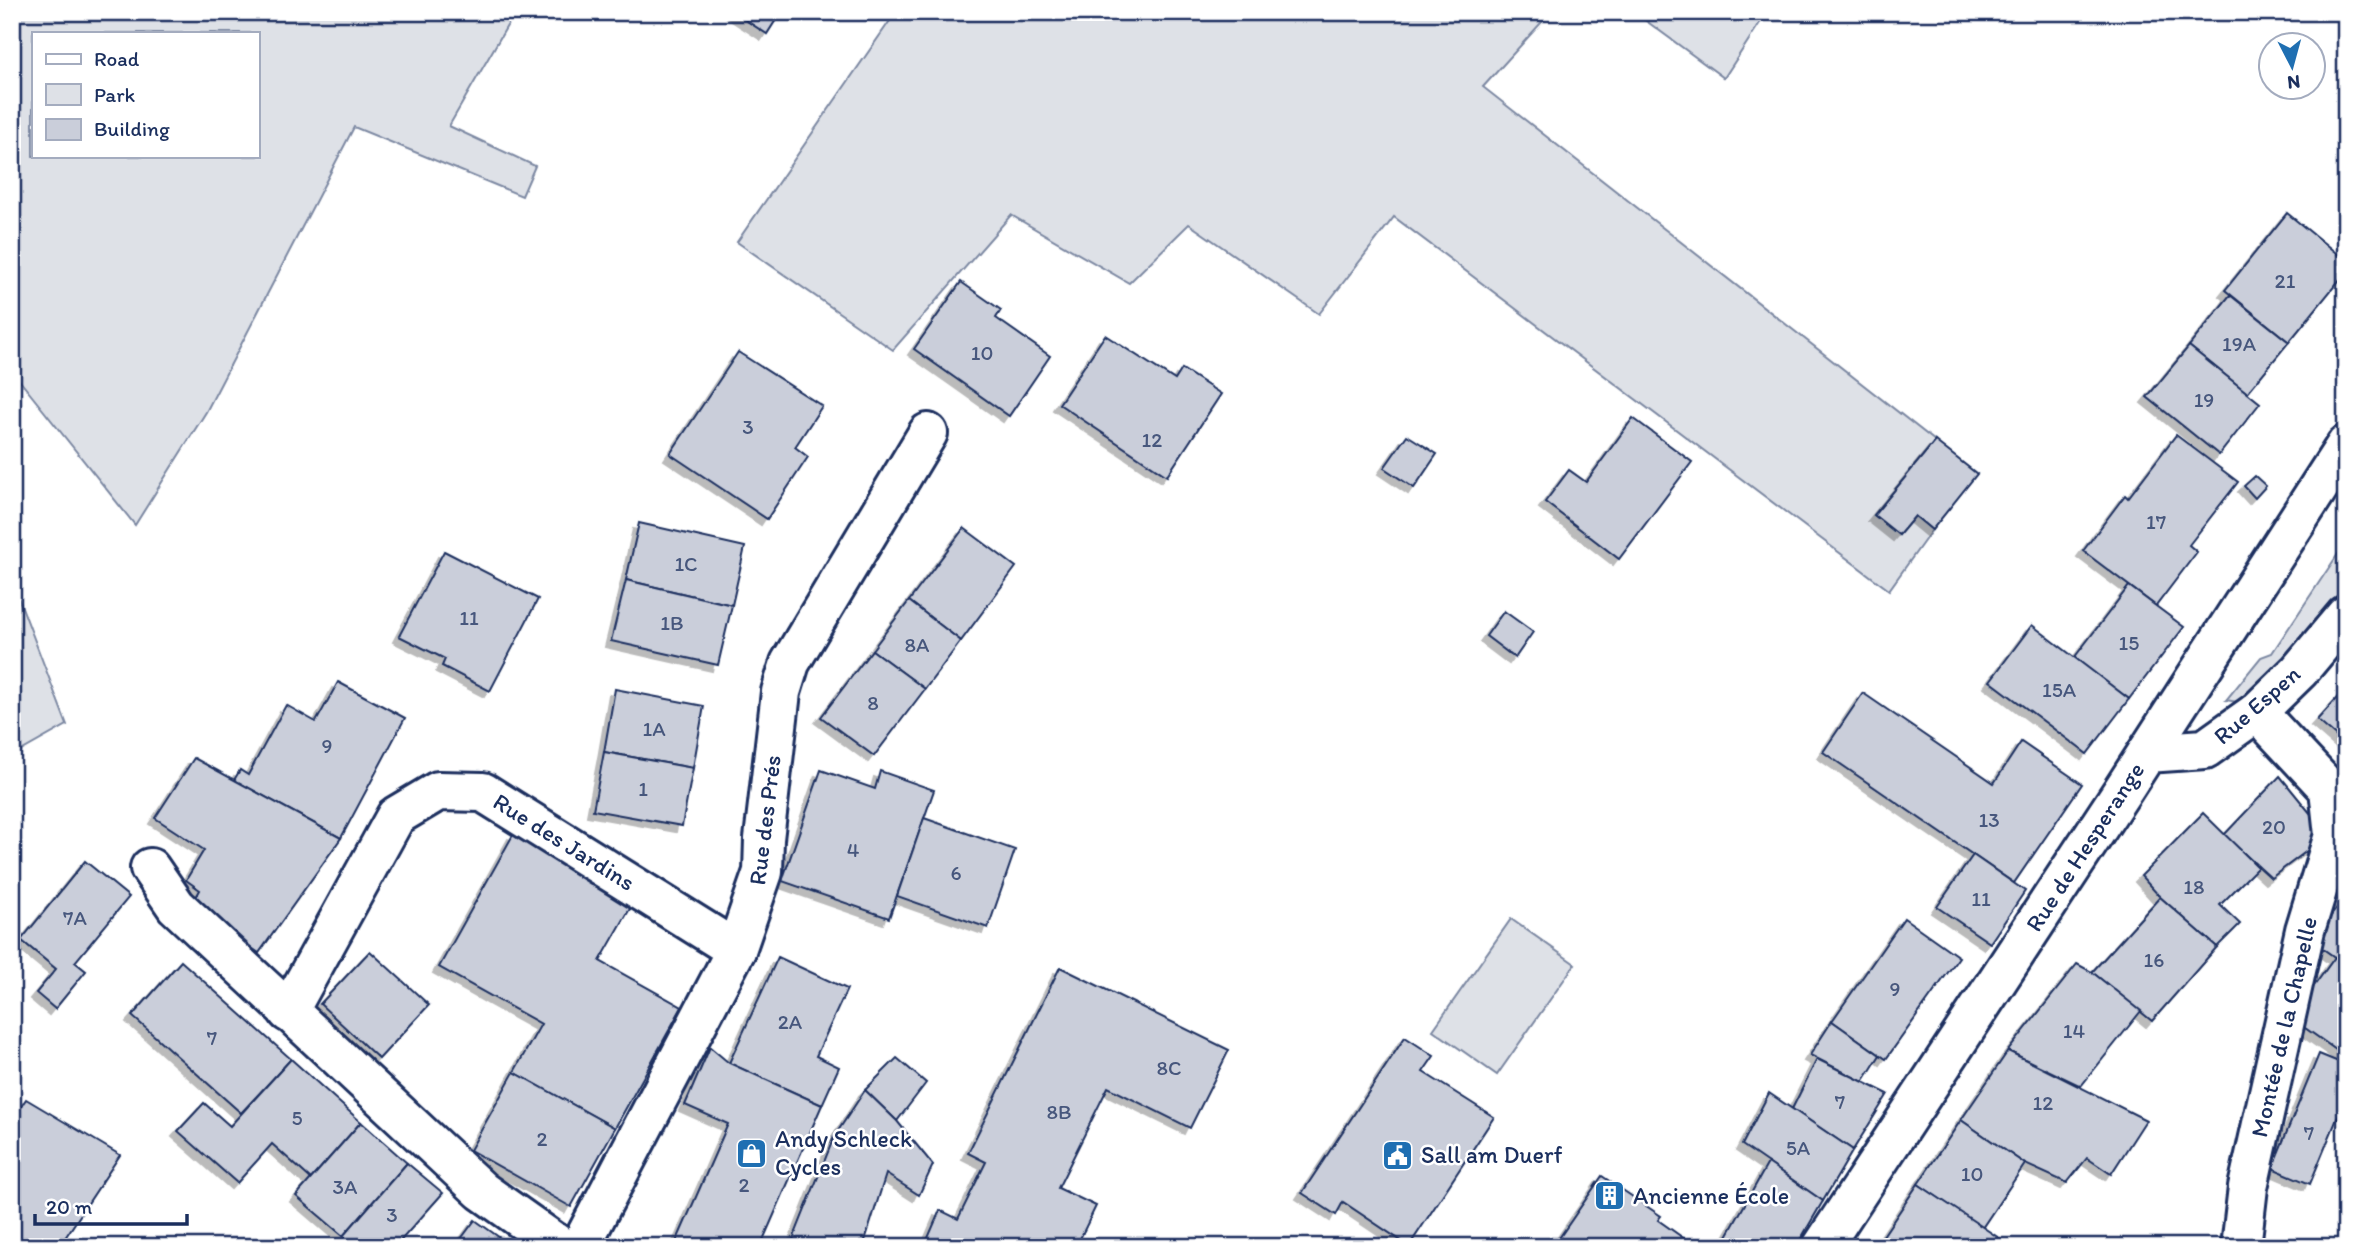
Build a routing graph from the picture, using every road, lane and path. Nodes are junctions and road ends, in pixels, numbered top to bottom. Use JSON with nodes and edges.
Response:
{"nodes":[{"id":1,"x":928,"y":433,"type":"dead end"},
{"id":2,"x":2346,"y":445,"type":"edge"},
{"id":3,"x":2346,"y":614,"type":"edge"},
{"id":4,"x":2257,"y":712,"type":"junction"},
{"id":5,"x":2147,"y":753,"type":"junction"},
{"id":6,"x":150,"y":868,"type":"dead end"},
{"id":7,"x":736,"y":950,"type":"junction"},
{"id":8,"x":288,"y":1012,"type":"junction"},
{"id":9,"x":561,"y":1247,"type":"edge"},
{"id":10,"x":580,"y":1247,"type":"edge"},
{"id":11,"x":1822,"y":1247,"type":"edge"},
{"id":12,"x":2241,"y":1247,"type":"edge"}],
"edges":[{"from":1,"to":7,"type":"street","name":"Rue des Prés"},
{"from":2,"to":5,"type":"street","name":"Rue de Hesperange"},
{"from":3,"to":4,"type":"street","name":"Rue Espen"},
{"from":4,"to":5,"type":"street","name":"Rue Espen"},
{"from":4,"to":12,"type":"street","name":"Montée de la Chapelle"},
{"from":5,"to":11,"type":"street","name":"Rue de Hesperange"},
{"from":6,"to":8,"type":"street"},
{"from":7,"to":8,"type":"street","name":"Rue des Jardins"},
{"from":7,"to":10,"type":"street","name":"Rue des Prés"},
{"from":8,"to":9,"type":"street"}]}
